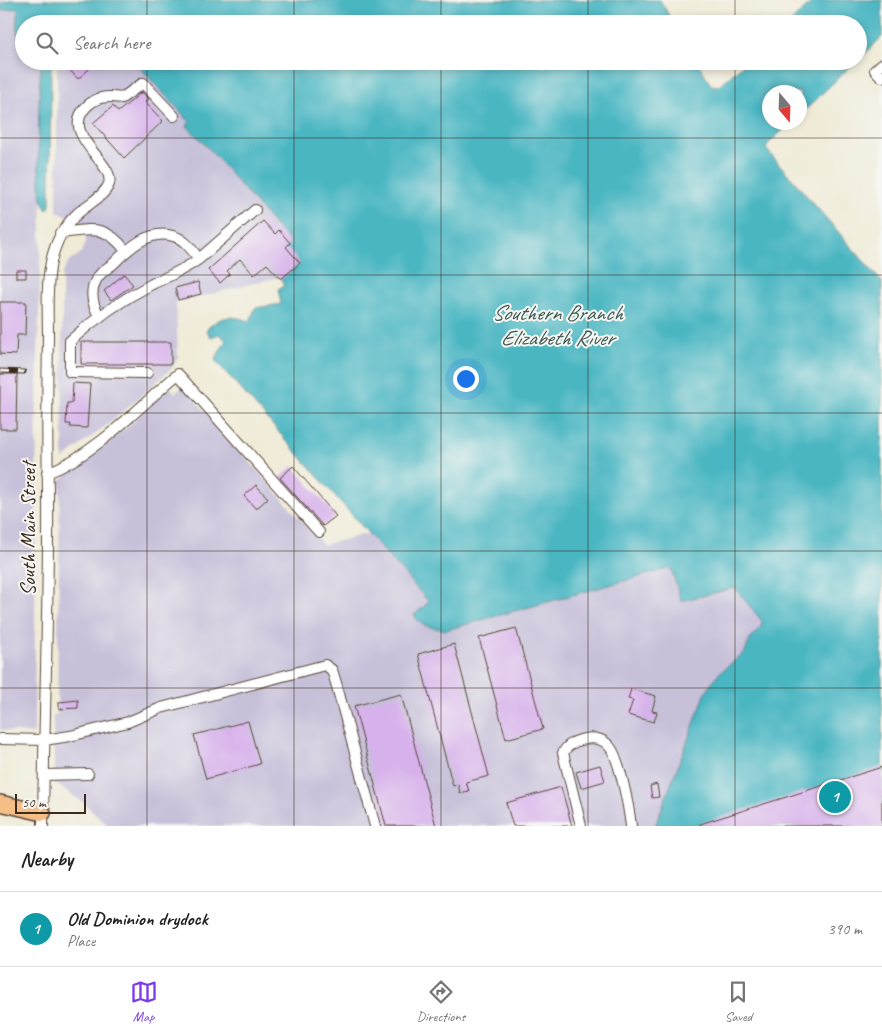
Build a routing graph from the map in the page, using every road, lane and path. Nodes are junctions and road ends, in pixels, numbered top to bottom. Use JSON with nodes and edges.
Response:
{"nodes":[{"id":1,"x":174,"y":116,"type":"dead end"},
{"id":2,"x":255,"y":210,"type":"dead end"},
{"id":3,"x":60,"y":233,"type":"junction"},
{"id":4,"x":126,"y":251,"type":"junction"},
{"id":5,"x":199,"y":259,"type":"junction"},
{"id":6,"x":100,"y":317,"type":"junction"},
{"id":7,"x":147,"y":373,"type":"dead end"},
{"id":8,"x":47,"y":472,"type":"junction"},
{"id":9,"x":319,"y":532,"type":"dead end"},
{"id":10,"x":0,"y":739,"type":"edge"},
{"id":11,"x":44,"y":740,"type":"junction"},
{"id":12,"x":88,"y":774,"type":"dead end"},
{"id":13,"x":44,"y":775,"type":"junction"},
{"id":14,"x":0,"y":803,"type":"edge"},
{"id":15,"x":43,"y":819,"type":"edge"},
{"id":16,"x":375,"y":826,"type":"edge"},
{"id":17,"x":581,"y":826,"type":"edge"},
{"id":18,"x":630,"y":826,"type":"edge"}],
"edges":[{"from":1,"to":3,"type":"street"},
{"from":2,"to":5,"type":"street"},
{"from":3,"to":4,"type":"street"},
{"from":3,"to":8,"type":"street","name":"South Main Street"},
{"from":4,"to":5,"type":"street"},
{"from":4,"to":6,"type":"street"},
{"from":5,"to":6,"type":"street"},
{"from":6,"to":7,"type":"street"},
{"from":8,"to":9,"type":"street"},
{"from":8,"to":11,"type":"street","name":"South Main Street"},
{"from":10,"to":11,"type":"street"},
{"from":11,"to":13,"type":"street","name":"South Main Street"},
{"from":11,"to":16,"type":"street"},
{"from":12,"to":13,"type":"street"},
{"from":13,"to":15,"type":"street","name":"South Main Street"},
{"from":14,"to":15,"type":"highway"},
{"from":17,"to":18,"type":"street"}]}
